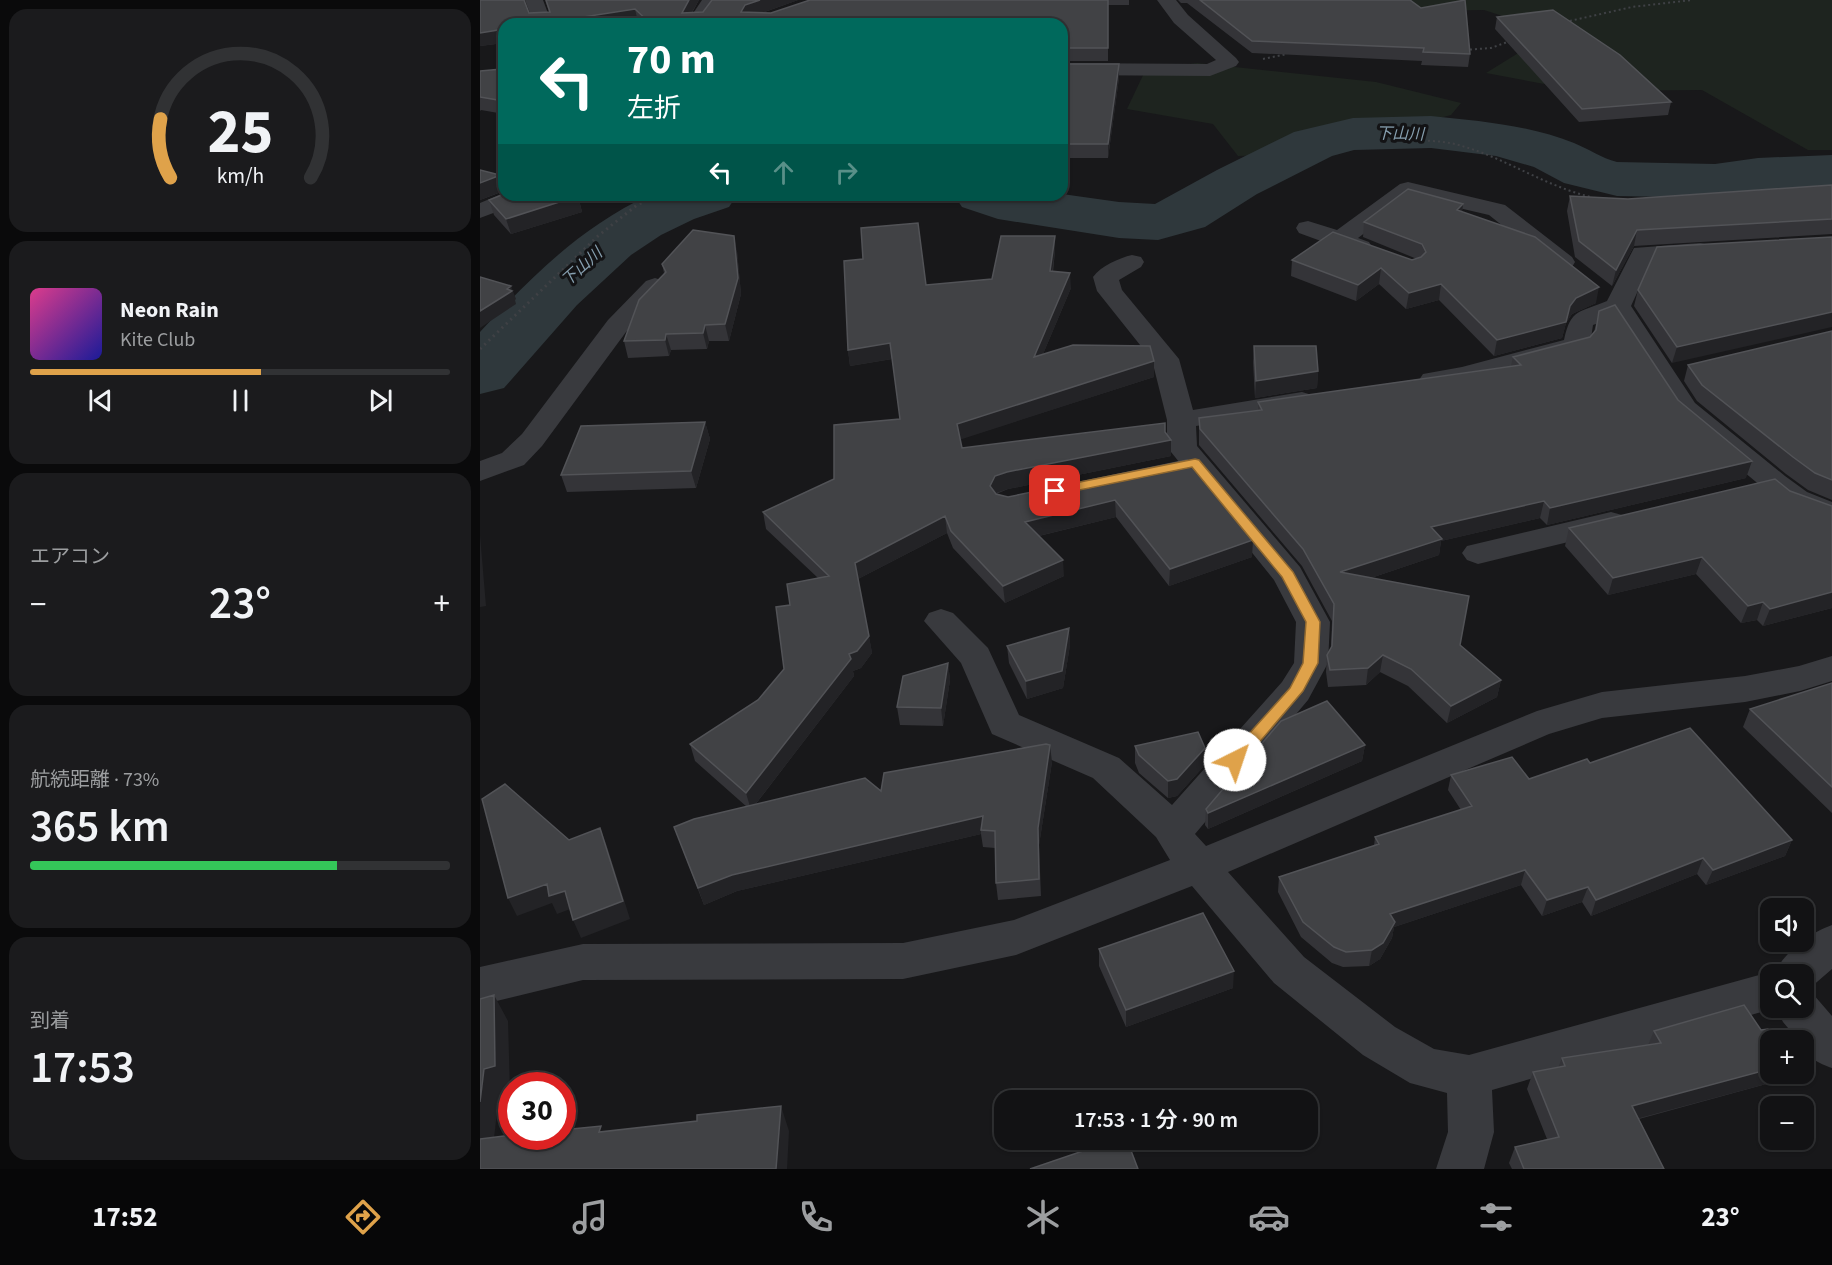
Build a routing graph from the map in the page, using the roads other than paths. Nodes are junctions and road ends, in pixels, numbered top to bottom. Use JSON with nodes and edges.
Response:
{"nodes":[{"id":1,"x":534,"y":0,"type":"edge"},
{"id":2,"x":711,"y":0,"type":"edge"},
{"id":3,"x":1166,"y":0,"type":"edge"},
{"id":4,"x":541,"y":18,"type":"edge"},
{"id":5,"x":699,"y":18,"type":"edge"},
{"id":6,"x":1068,"y":69,"type":"edge"},
{"id":7,"x":506,"y":201,"type":"edge"},
{"id":8,"x":480,"y":212,"type":"edge"},
{"id":9,"x":1308,"y":228,"type":"dead end"},
{"id":10,"x":1340,"y":240,"type":"junction"},
{"id":11,"x":1726,"y":248,"type":"edge"},
{"id":12,"x":1380,"y":255,"type":"edge"},
{"id":13,"x":1132,"y":262,"type":"dead end"},
{"id":14,"x":655,"y":286,"type":"edge"},
{"id":15,"x":1600,"y":292,"type":"junction"},
{"id":16,"x":1408,"y":384,"type":"edge"},
{"id":17,"x":1331,"y":396,"type":"edge"},
{"id":18,"x":1181,"y":420,"type":"junction"},
{"id":19,"x":1195,"y":463,"type":"junction"},
{"id":20,"x":1160,"y":470,"type":"edge"},
{"id":21,"x":480,"y":472,"type":"edge"},
{"id":22,"x":1774,"y":483,"type":"junction"},
{"id":23,"x":1740,"y":491,"type":"edge"},
{"id":24,"x":1832,"y":514,"type":"edge"},
{"id":25,"x":1638,"y":516,"type":"edge"},
{"id":26,"x":1478,"y":553,"type":"dead end"},
{"id":27,"x":941,"y":621,"type":"dead end"},
{"id":28,"x":1832,"y":668,"type":"edge"},
{"id":29,"x":1174,"y":830,"type":"junction"},
{"id":30,"x":1200,"y":867,"type":"junction"},
{"id":31,"x":1832,"y":943,"type":"edge"},
{"id":32,"x":1808,"y":964,"type":"edge"},
{"id":33,"x":480,"y":986,"type":"edge"},
{"id":34,"x":1760,"y":994,"type":"edge"},
{"id":35,"x":1807,"y":1018,"type":"edge"},
{"id":36,"x":1832,"y":1047,"type":"edge"},
{"id":37,"x":1469,"y":1076,"type":"junction"},
{"id":38,"x":1460,"y":1169,"type":"edge"}],
"edges":[{"from":1,"to":4,"type":"street"},
{"from":2,"to":5,"type":"street"},
{"from":3,"to":6,"type":"street"},
{"from":7,"to":8,"type":"street"},
{"from":9,"to":10,"type":"street"},
{"from":10,"to":12,"type":"street"},
{"from":10,"to":15,"type":"street"},
{"from":11,"to":15,"type":"street"},
{"from":13,"to":18,"type":"street"},
{"from":14,"to":21,"type":"street"},
{"from":15,"to":16,"type":"street"},
{"from":15,"to":22,"type":"street"},
{"from":17,"to":18,"type":"street"},
{"from":18,"to":19,"type":"street"},
{"from":19,"to":20,"type":"street"},
{"from":19,"to":29,"type":"street"},
{"from":22,"to":23,"type":"street"},
{"from":22,"to":24,"type":"street"},
{"from":25,"to":26,"type":"street"},
{"from":27,"to":29,"type":"street"},
{"from":28,"to":30,"type":"street"},
{"from":29,"to":30,"type":"street"},
{"from":30,"to":33,"type":"street"},
{"from":30,"to":37,"type":"street"},
{"from":31,"to":32,"type":"street"},
{"from":34,"to":37,"type":"street"},
{"from":35,"to":36,"type":"street"},
{"from":37,"to":38,"type":"street"}]}
